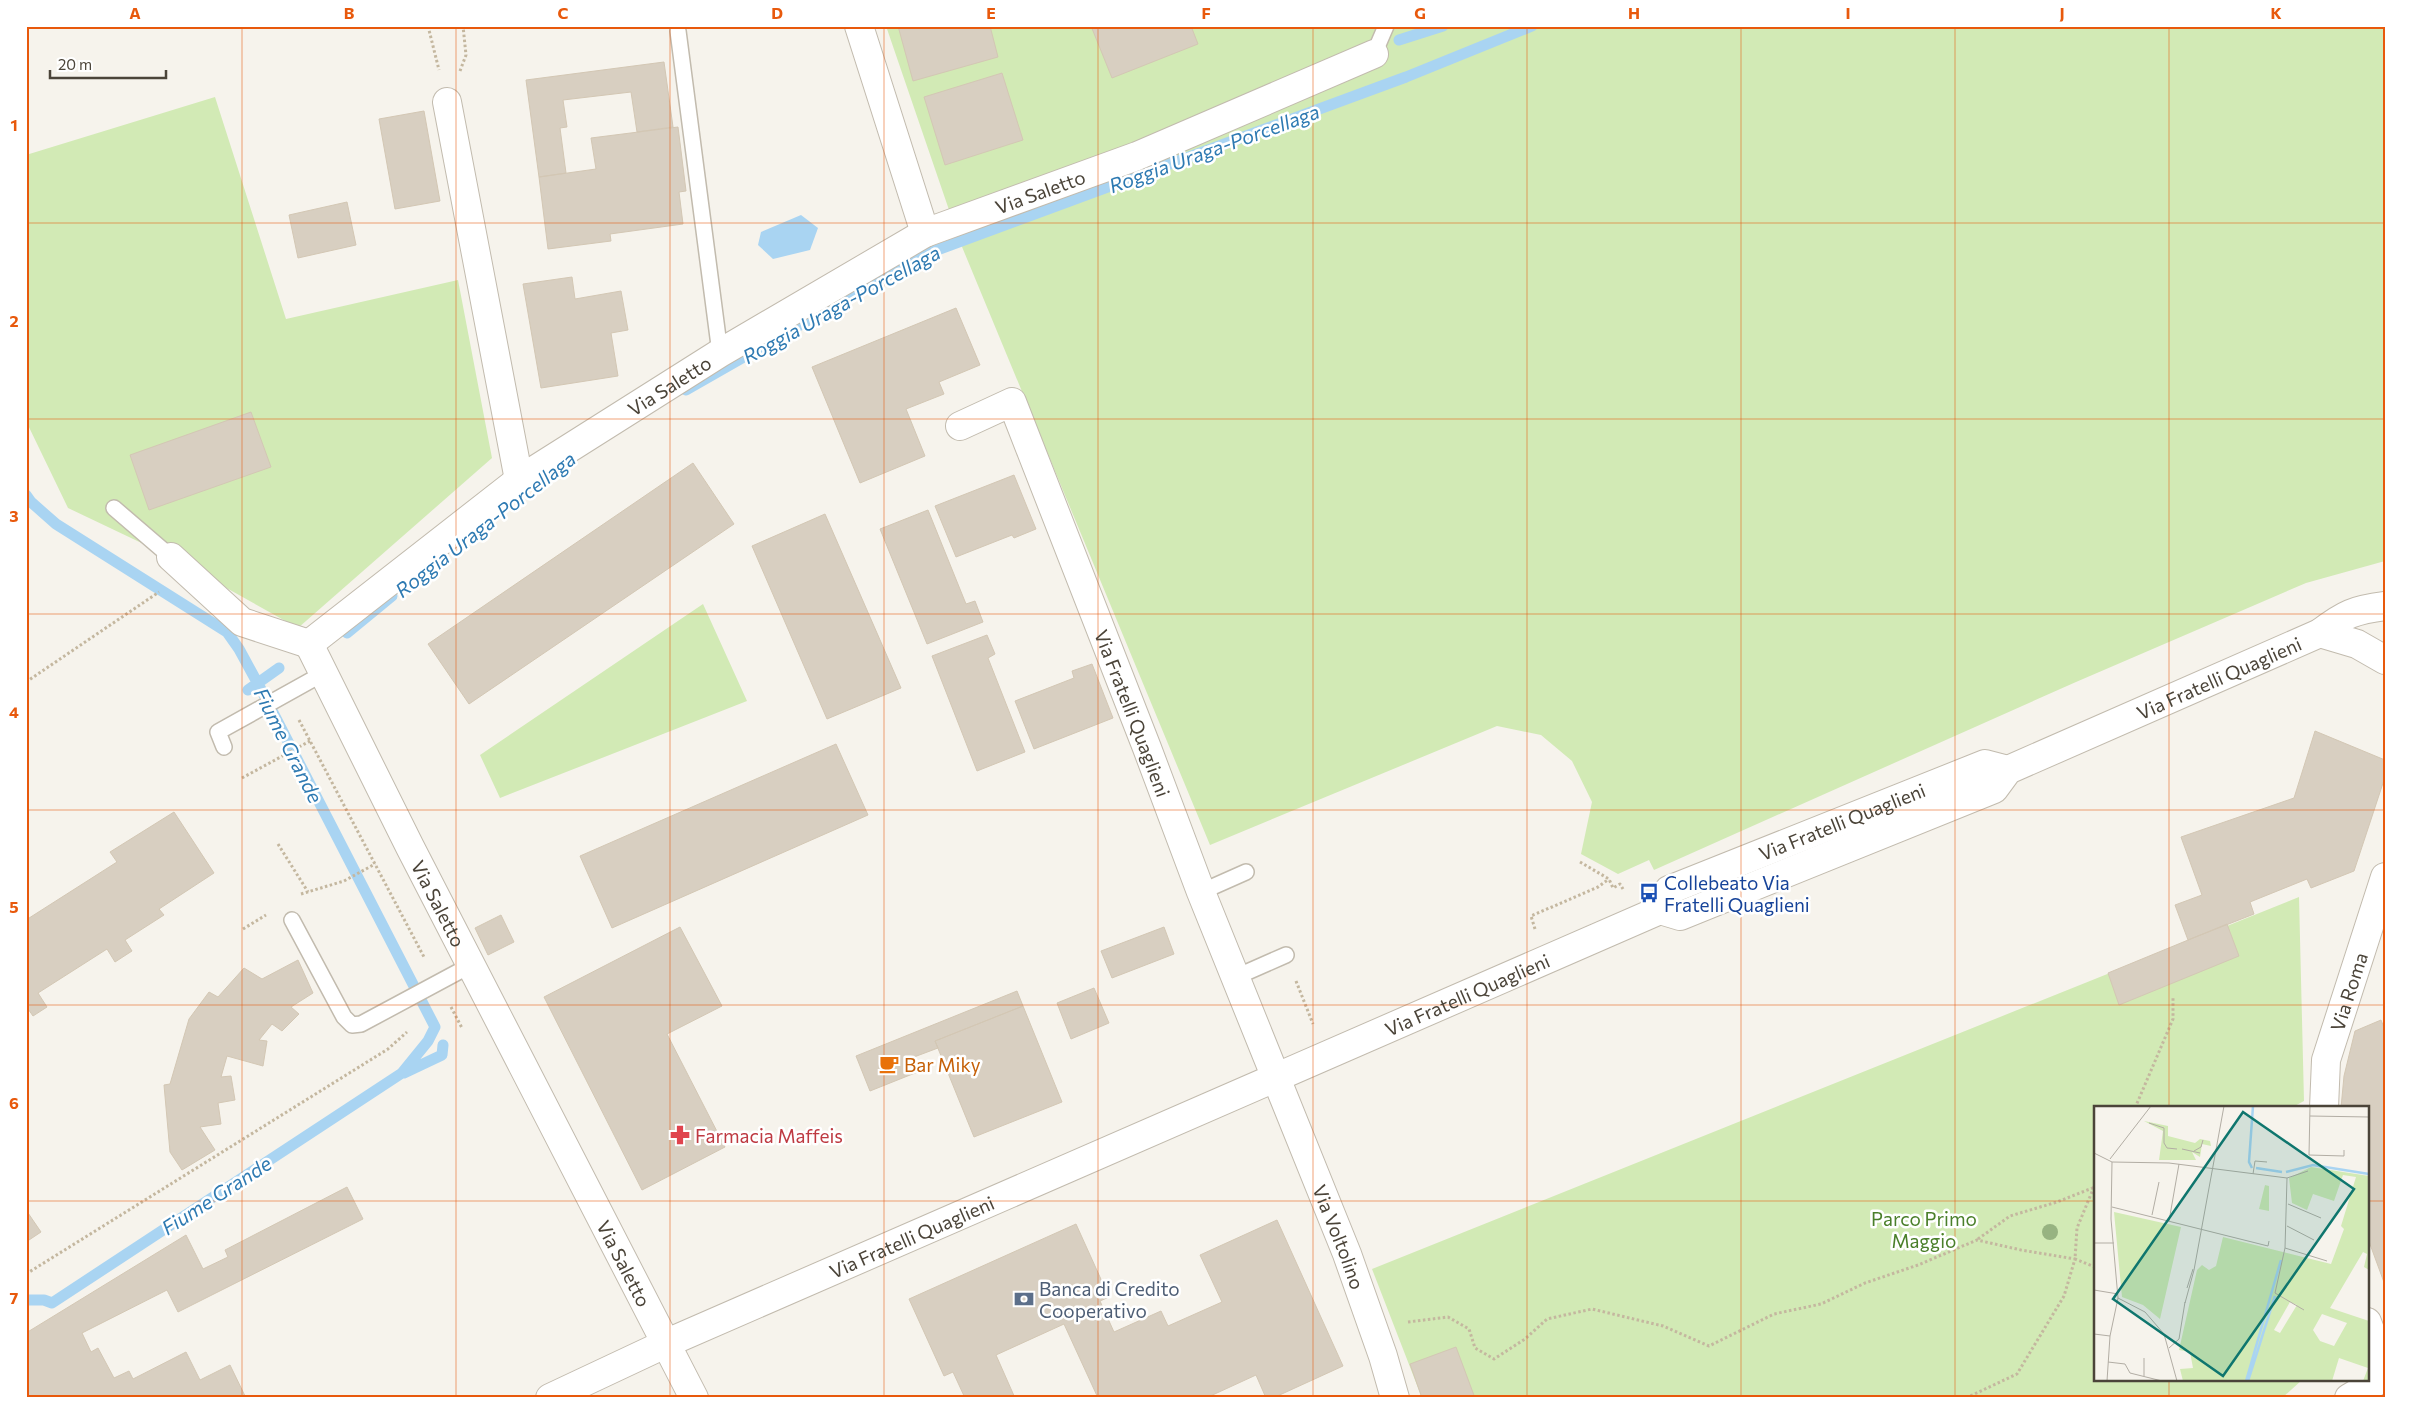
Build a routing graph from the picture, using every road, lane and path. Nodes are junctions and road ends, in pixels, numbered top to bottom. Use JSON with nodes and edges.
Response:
{"nodes":[{"id":1,"x":428,"y":26,"type":"edge"},
{"id":2,"x":463,"y":26,"type":"edge"},
{"id":3,"x":859,"y":26,"type":"edge"},
{"id":4,"x":1386,"y":26,"type":"edge"},
{"id":5,"x":678,"y":31,"type":"dead end"},
{"id":6,"x":1374,"y":54,"type":"joint"},
{"id":7,"x":447,"y":102,"type":"junction"},
{"id":8,"x":925,"y":233,"type":"junction"},
{"id":9,"x":720,"y":353,"type":"junction"},
{"id":10,"x":960,"y":426,"type":"dead end"},
{"id":11,"x":518,"y":480,"type":"junction"},
{"id":12,"x":114,"y":508,"type":"dead end"},
{"id":13,"x":171,"y":557,"type":"joint"},
{"id":14,"x":2385,"y":606,"type":"edge"},
{"id":15,"x":128,"y":613,"type":"dead end"},
{"id":16,"x":2320,"y":633,"type":"junction"},
{"id":17,"x":2385,"y":640,"type":"edge"},
{"id":18,"x":309,"y":644,"type":"junction"},
{"id":19,"x":2385,"y":660,"type":"edge"},
{"id":20,"x":324,"y":673,"type":"junction"},
{"id":21,"x":26,"y":682,"type":"edge"},
{"id":22,"x":284,"y":696,"type":"junction"},
{"id":23,"x":310,"y":741,"type":"junction"},
{"id":24,"x":224,"y":747,"type":"dead end"},
{"id":25,"x":242,"y":778,"type":"dead end"},
{"id":26,"x":278,"y":844,"type":"dead end"},
{"id":27,"x":1580,"y":862,"type":"dead end"},
{"id":28,"x":375,"y":864,"type":"junction"},
{"id":29,"x":1246,"y":872,"type":"dead end"},
{"id":30,"x":2385,"y":877,"type":"edge"},
{"id":31,"x":1609,"y":878,"type":"junction"},
{"id":32,"x":344,"y":881,"type":"dead end"},
{"id":33,"x":1623,"y":889,"type":"dead end"},
{"id":34,"x":308,"y":892,"type":"dead end"},
{"id":35,"x":1201,"y":892,"type":"junction"},
{"id":36,"x":292,"y":920,"type":"dead end"},
{"id":37,"x":1535,"y":929,"type":"dead end"},
{"id":38,"x":1286,"y":955,"type":"dead end"},
{"id":39,"x":427,"y":963,"type":"dead end"},
{"id":40,"x":471,"y":965,"type":"junction"},
{"id":41,"x":1236,"y":976,"type":"junction"},
{"id":42,"x":1301,"y":994,"type":"dead end"},
{"id":43,"x":2173,"y":997,"type":"dead end"},
{"id":44,"x":1313,"y":1024,"type":"dead end"},
{"id":45,"x":388,"y":1049,"type":"dead end"},
{"id":46,"x":1276,"y":1078,"type":"junction"},
{"id":47,"x":2136,"y":1106,"type":"edge"},
{"id":48,"x":2324,"y":1106,"type":"edge"},
{"id":49,"x":2094,"y":1187,"type":"edge"},
{"id":50,"x":1977,"y":1240,"type":"junction"},
{"id":51,"x":2076,"y":1259,"type":"junction"},
{"id":52,"x":2094,"y":1267,"type":"edge"},
{"id":53,"x":26,"y":1274,"type":"edge"},
{"id":54,"x":1403,"y":1323,"type":"dead end"},
{"id":55,"x":2368,"y":1325,"type":"edge"},
{"id":56,"x":667,"y":1343,"type":"junction"},
{"id":57,"x":550,"y":1398,"type":"edge"},
{"id":58,"x":694,"y":1398,"type":"edge"},
{"id":59,"x":1395,"y":1398,"type":"edge"},
{"id":60,"x":1966,"y":1398,"type":"edge"},
{"id":61,"x":2349,"y":1398,"type":"edge"}],
"edges":[{"from":1,"to":7,"type":"path"},
{"from":2,"to":7,"type":"path"},
{"from":3,"to":8,"type":"street"},
{"from":4,"to":6,"type":"lane"},
{"from":5,"to":9,"type":"lane"},
{"from":6,"to":8,"type":"street","name":"Via Saletto"},
{"from":7,"to":11,"type":"street"},
{"from":8,"to":9,"type":"street","name":"Via Saletto"},
{"from":9,"to":11,"type":"street","name":"Via Saletto"},
{"from":10,"to":35,"type":"street","name":"Via Fratelli Quaglieni"},
{"from":11,"to":18,"type":"street","name":"Via Saletto"},
{"from":12,"to":13,"type":"lane"},
{"from":13,"to":18,"type":"street"},
{"from":14,"to":16,"type":"street","name":"Via Fratelli Quaglieni"},
{"from":15,"to":21,"type":"path"},
{"from":16,"to":17,"type":"street","name":"Via Fratelli Quaglieni"},
{"from":16,"to":19,"type":"street","name":"Via Fratelli Quaglieni"},
{"from":16,"to":46,"type":"street","name":"Via Fratelli Quaglieni"},
{"from":18,"to":20,"type":"street","name":"Via Saletto"},
{"from":20,"to":22,"type":"lane"},
{"from":20,"to":40,"type":"street","name":"Via Saletto"},
{"from":22,"to":23,"type":"path"},
{"from":22,"to":24,"type":"lane"},
{"from":23,"to":25,"type":"path"},
{"from":23,"to":28,"type":"path"},
{"from":26,"to":34,"type":"path"},
{"from":27,"to":31,"type":"path"},
{"from":28,"to":32,"type":"path"},
{"from":28,"to":39,"type":"path"},
{"from":29,"to":35,"type":"lane"},
{"from":30,"to":48,"type":"street","name":"Via Roma"},
{"from":31,"to":33,"type":"path"},
{"from":31,"to":37,"type":"path"},
{"from":35,"to":41,"type":"street","name":"Via Fratelli Quaglieni"},
{"from":36,"to":40,"type":"lane"},
{"from":38,"to":41,"type":"lane"},
{"from":40,"to":56,"type":"street","name":"Via Saletto"},
{"from":41,"to":46,"type":"street","name":"Via Fratelli Quaglieni"},
{"from":42,"to":44,"type":"path"},
{"from":43,"to":47,"type":"path"},
{"from":45,"to":53,"type":"path"},
{"from":46,"to":56,"type":"street","name":"Via Fratelli Quaglieni"},
{"from":46,"to":59,"type":"street","name":"Via Voltolino"},
{"from":49,"to":50,"type":"path"},
{"from":49,"to":51,"type":"path"},
{"from":50,"to":51,"type":"path"},
{"from":50,"to":54,"type":"path"},
{"from":51,"to":52,"type":"path"},
{"from":51,"to":60,"type":"path"},
{"from":55,"to":61,"type":"street"},
{"from":56,"to":57,"type":"street","name":"Via Fratelli Quaglieni"},
{"from":56,"to":58,"type":"street","name":"Via Saletto"}]}
